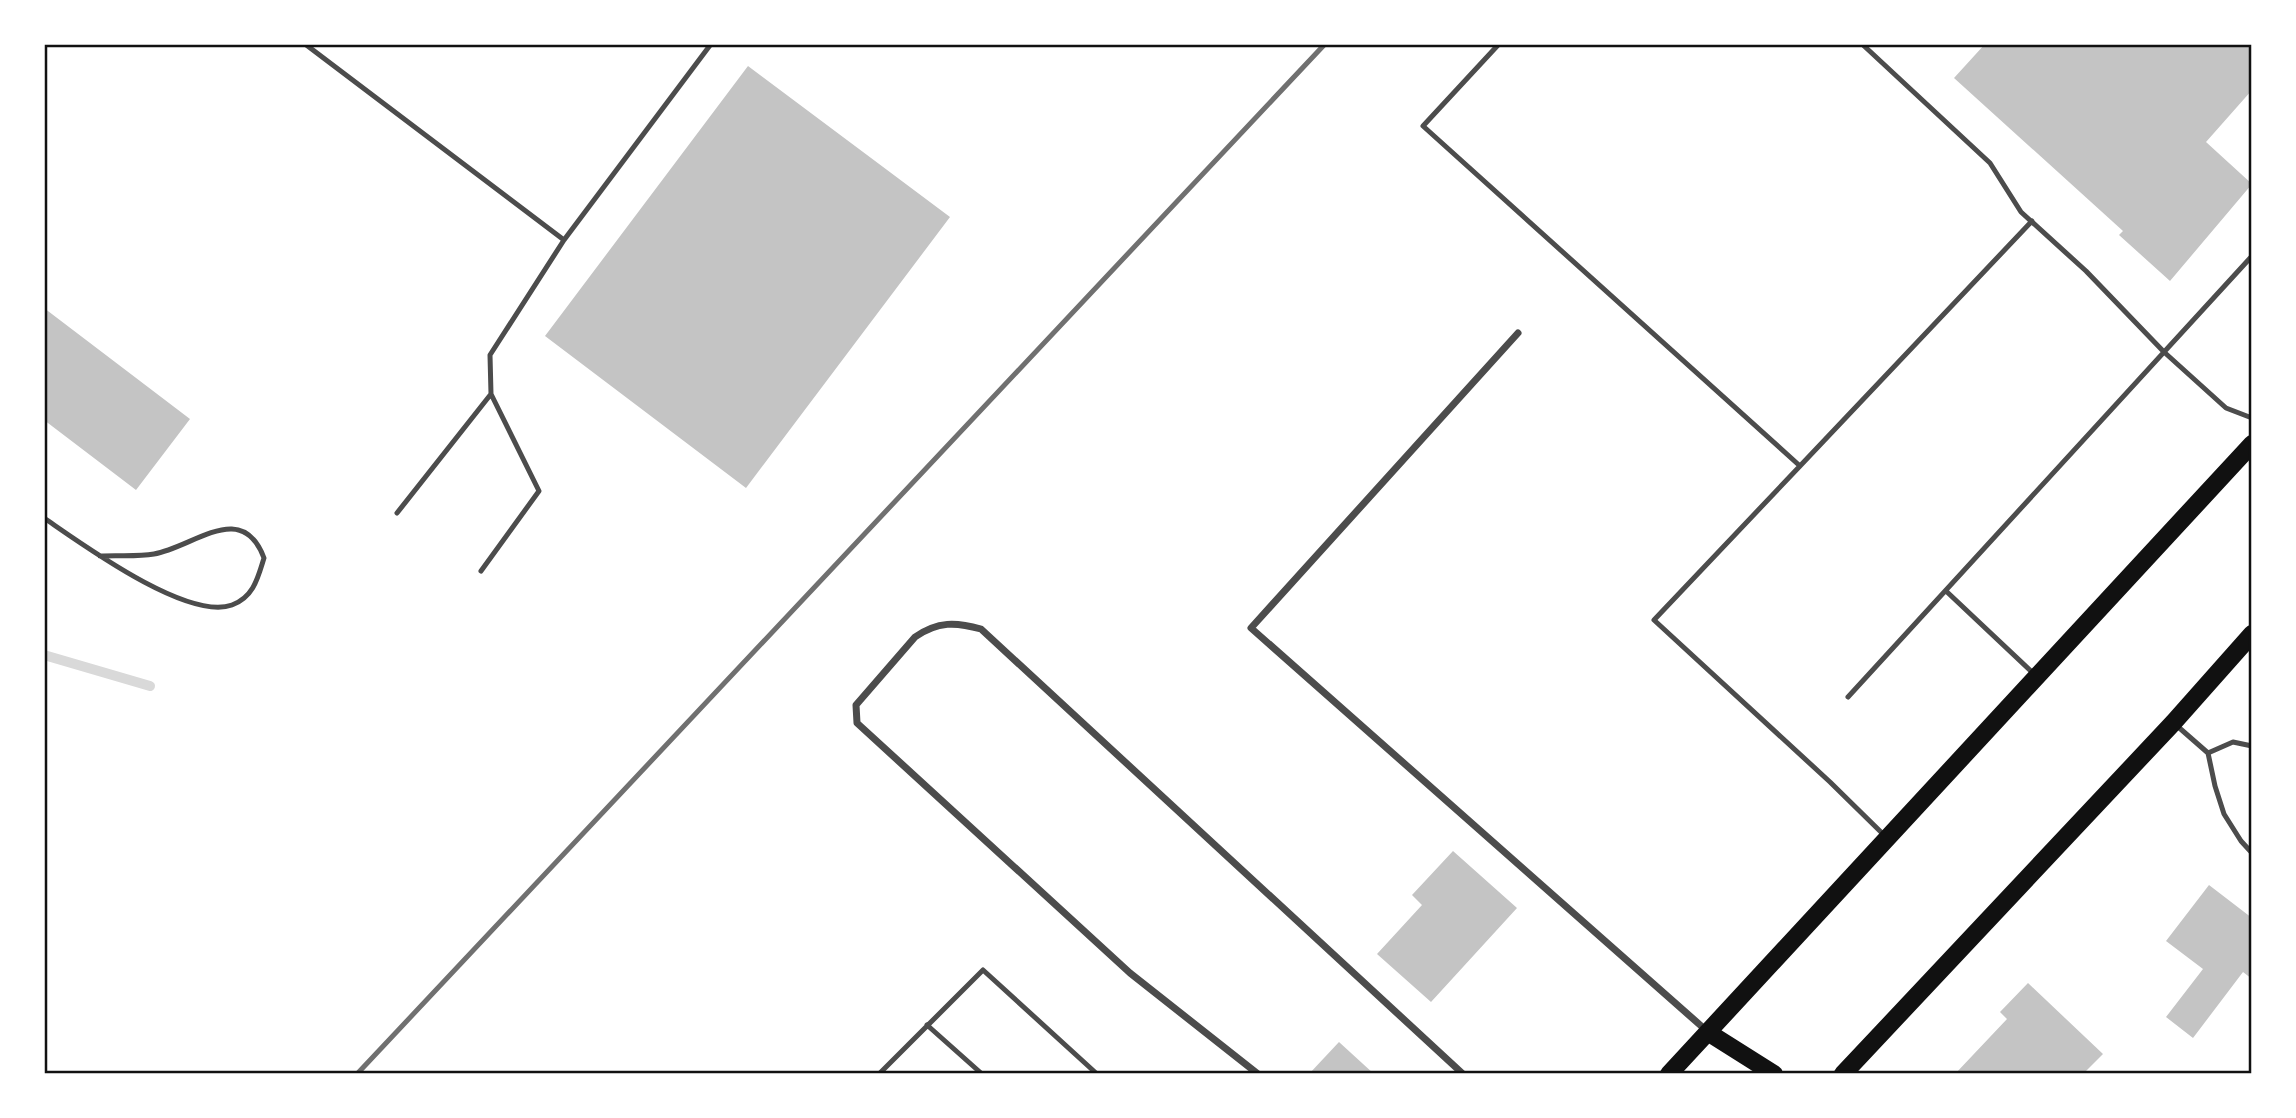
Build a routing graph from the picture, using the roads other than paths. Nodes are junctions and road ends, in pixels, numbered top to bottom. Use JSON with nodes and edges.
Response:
{"nodes":[{"id":1,"x":305,"y":44,"type":"edge"},
{"id":2,"x":710,"y":44,"type":"edge"},
{"id":3,"x":1499,"y":44,"type":"edge"},
{"id":4,"x":1862,"y":44,"type":"edge"},
{"id":5,"x":2032,"y":221,"type":"junction"},
{"id":6,"x":564,"y":240,"type":"junction"},
{"id":7,"x":2252,"y":256,"type":"edge"},
{"id":8,"x":1518,"y":333,"type":"dead end"},
{"id":9,"x":2164,"y":352,"type":"junction"},
{"id":10,"x":491,"y":394,"type":"junction"},
{"id":11,"x":2252,"y":418,"type":"edge"},
{"id":12,"x":2252,"y":444,"type":"edge"},
{"id":13,"x":1800,"y":466,"type":"junction"},
{"id":14,"x":397,"y":513,"type":"dead end"},
{"id":15,"x":44,"y":518,"type":"edge"},
{"id":16,"x":100,"y":555,"type":"junction"},
{"id":17,"x":481,"y":570,"type":"dead end"},
{"id":18,"x":1946,"y":591,"type":"junction"},
{"id":19,"x":2252,"y":634,"type":"edge"},
{"id":20,"x":2038,"y":677,"type":"junction"},
{"id":21,"x":1848,"y":697,"type":"dead end"},
{"id":22,"x":2173,"y":723,"type":"junction"},
{"id":23,"x":2252,"y":746,"type":"edge"},
{"id":24,"x":2208,"y":753,"type":"junction"},
{"id":25,"x":1889,"y":839,"type":"junction"},
{"id":26,"x":2252,"y":853,"type":"edge"},
{"id":27,"x":927,"y":1025,"type":"junction"},
{"id":28,"x":1709,"y":1033,"type":"junction"},
{"id":29,"x":879,"y":1074,"type":"edge"},
{"id":30,"x":982,"y":1074,"type":"edge"},
{"id":31,"x":1097,"y":1074,"type":"edge"},
{"id":32,"x":1258,"y":1074,"type":"edge"},
{"id":33,"x":1463,"y":1074,"type":"edge"},
{"id":34,"x":1670,"y":1074,"type":"edge"},
{"id":35,"x":1774,"y":1074,"type":"edge"},
{"id":36,"x":1843,"y":1074,"type":"edge"}],
"edges":[{"from":1,"to":6,"type":"lane"},
{"from":2,"to":6,"type":"lane"},
{"from":3,"to":13,"type":"lane"},
{"from":4,"to":5,"type":"lane"},
{"from":5,"to":9,"type":"lane"},
{"from":5,"to":13,"type":"lane"},
{"from":6,"to":10,"type":"lane"},
{"from":7,"to":9,"type":"lane"},
{"from":8,"to":28,"type":"street"},
{"from":9,"to":11,"type":"lane"},
{"from":9,"to":18,"type":"lane"},
{"from":10,"to":14,"type":"lane"},
{"from":10,"to":17,"type":"lane"},
{"from":12,"to":20,"type":"main road"},
{"from":13,"to":25,"type":"lane"},
{"from":15,"to":16,"type":"lane"},
{"from":16,"to":16,"type":"lane"},
{"from":18,"to":20,"type":"lane"},
{"from":18,"to":21,"type":"lane"},
{"from":19,"to":22,"type":"main road"},
{"from":20,"to":25,"type":"main road"},
{"from":22,"to":24,"type":"lane"},
{"from":22,"to":36,"type":"main road"},
{"from":23,"to":24,"type":"lane"},
{"from":24,"to":26,"type":"lane"},
{"from":25,"to":28,"type":"main road"},
{"from":27,"to":29,"type":"lane"},
{"from":27,"to":30,"type":"lane"},
{"from":27,"to":31,"type":"lane"},
{"from":28,"to":34,"type":"main road"},
{"from":28,"to":35,"type":"main road"},
{"from":32,"to":33,"type":"street"}]}
